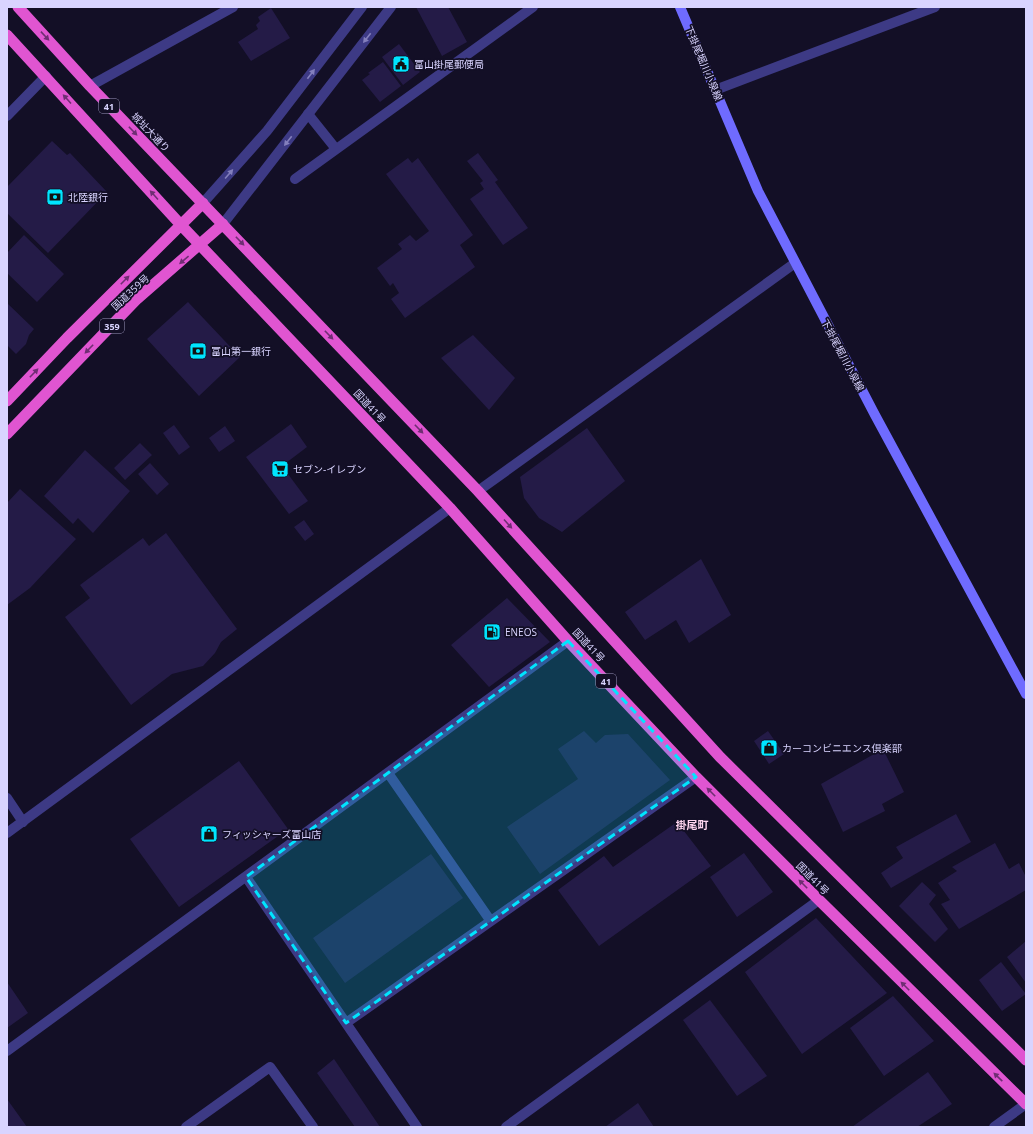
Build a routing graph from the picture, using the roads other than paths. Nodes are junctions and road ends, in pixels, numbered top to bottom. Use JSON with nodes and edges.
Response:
{"nodes":[{"id":1,"x":18,"y":7,"type":"edge"},
{"id":2,"x":233,"y":7,"type":"edge"},
{"id":3,"x":362,"y":7,"type":"edge"},
{"id":4,"x":391,"y":7,"type":"edge"},
{"id":5,"x":532,"y":7,"type":"edge"},
{"id":6,"x":680,"y":7,"type":"edge"},
{"id":7,"x":935,"y":7,"type":"edge"},
{"id":8,"x":7,"y":35,"type":"edge"},
{"id":9,"x":46,"y":76,"type":"junction"},
{"id":10,"x":90,"y":86,"type":"junction"},
{"id":11,"x":715,"y":90,"type":"junction"},
{"id":12,"x":308,"y":114,"type":"junction"},
{"id":13,"x":7,"y":116,"type":"edge"},
{"id":14,"x":336,"y":149,"type":"junction"},
{"id":15,"x":295,"y":178,"type":"dead end"},
{"id":16,"x":203,"y":203,"type":"junction"},
{"id":17,"x":180,"y":224,"type":"junction"},
{"id":18,"x":223,"y":224,"type":"junction"},
{"id":19,"x":201,"y":245,"type":"junction"},
{"id":20,"x":795,"y":263,"type":"junction"},
{"id":21,"x":7,"y":401,"type":"edge"},
{"id":22,"x":7,"y":434,"type":"edge"},
{"id":23,"x":478,"y":491,"type":"junction"},
{"id":24,"x":450,"y":508,"type":"junction"},
{"id":25,"x":568,"y":641,"type":"junction"},
{"id":26,"x":1026,"y":694,"type":"edge"},
{"id":27,"x":388,"y":773,"type":"junction"},
{"id":28,"x":696,"y":777,"type":"junction"},
{"id":29,"x":7,"y":798,"type":"edge"},
{"id":30,"x":22,"y":822,"type":"junction"},
{"id":31,"x":7,"y":833,"type":"edge"},
{"id":32,"x":246,"y":877,"type":"junction"},
{"id":33,"x":819,"y":900,"type":"junction"},
{"id":34,"x":490,"y":920,"type":"junction"},
{"id":35,"x":346,"y":1023,"type":"junction"},
{"id":36,"x":7,"y":1051,"type":"edge"},
{"id":37,"x":1026,"y":1060,"type":"edge"},
{"id":38,"x":1026,"y":1104,"type":"edge"},
{"id":39,"x":186,"y":1127,"type":"edge"},
{"id":40,"x":313,"y":1127,"type":"edge"},
{"id":41,"x":417,"y":1127,"type":"edge"},
{"id":42,"x":506,"y":1127,"type":"edge"},
{"id":43,"x":994,"y":1127,"type":"edge"}],
"edges":[{"from":1,"to":10,"type":"highway","name":"城址大通り","number":"41","one_way":true},
{"from":2,"to":10,"type":"street"},
{"from":16,"to":3,"type":"street","one_way":true},
{"from":4,"to":12,"type":"street","one_way":true},
{"from":5,"to":14,"type":"street"},
{"from":6,"to":11,"type":"main road","name":"下掛尾堀川小泉線"},
{"from":7,"to":11,"type":"street"},
{"from":8,"to":9,"type":"highway","number":"41"},
{"from":9,"to":13,"type":"street"},
{"from":17,"to":9,"type":"highway","number":"41","one_way":true},
{"from":10,"to":16,"type":"highway","name":"城址大通り","number":"41","one_way":true},
{"from":11,"to":20,"type":"main road","name":"下掛尾堀川小泉線"},
{"from":12,"to":14,"type":"street"},
{"from":12,"to":18,"type":"street","one_way":true},
{"from":14,"to":15,"type":"street"},
{"from":16,"to":17,"type":"highway","name":"国道359号","number":"359"},
{"from":16,"to":18,"type":"highway","name":"国道41号","number":"41"},
{"from":17,"to":19,"type":"highway","name":"国道41号","number":"41"},
{"from":21,"to":17,"type":"highway","name":"国道359号","number":"359","one_way":true},
{"from":18,"to":19,"type":"highway","name":"国道359号","number":"359"},
{"from":18,"to":23,"type":"highway","name":"国道41号","number":"41","one_way":true},
{"from":19,"to":22,"type":"highway","name":"国道359号","number":"359","one_way":true},
{"from":19,"to":24,"type":"highway","name":"国道41号","number":"41"},
{"from":20,"to":23,"type":"street"},
{"from":20,"to":26,"type":"main road","name":"下掛尾堀川小泉線"},
{"from":23,"to":37,"type":"highway","name":"国道41号","number":"41","one_way":true},
{"from":24,"to":25,"type":"highway","name":"国道41号","number":"41"},
{"from":24,"to":30,"type":"street"},
{"from":25,"to":27,"type":"street"},
{"from":25,"to":28,"type":"highway","name":"国道41号","number":"41"},
{"from":27,"to":32,"type":"street"},
{"from":27,"to":34,"type":"street"},
{"from":33,"to":28,"type":"highway","name":"国道41号","number":"41","one_way":true},
{"from":28,"to":34,"type":"street"},
{"from":29,"to":30,"type":"street"},
{"from":30,"to":31,"type":"street"},
{"from":32,"to":35,"type":"street"},
{"from":32,"to":36,"type":"street"},
{"from":38,"to":33,"type":"highway","name":"国道41号","number":"41","one_way":true},
{"from":33,"to":42,"type":"street"},
{"from":34,"to":35,"type":"street"},
{"from":35,"to":41,"type":"street"},
{"from":38,"to":43,"type":"street"},
{"from":39,"to":40,"type":"street"}]}
